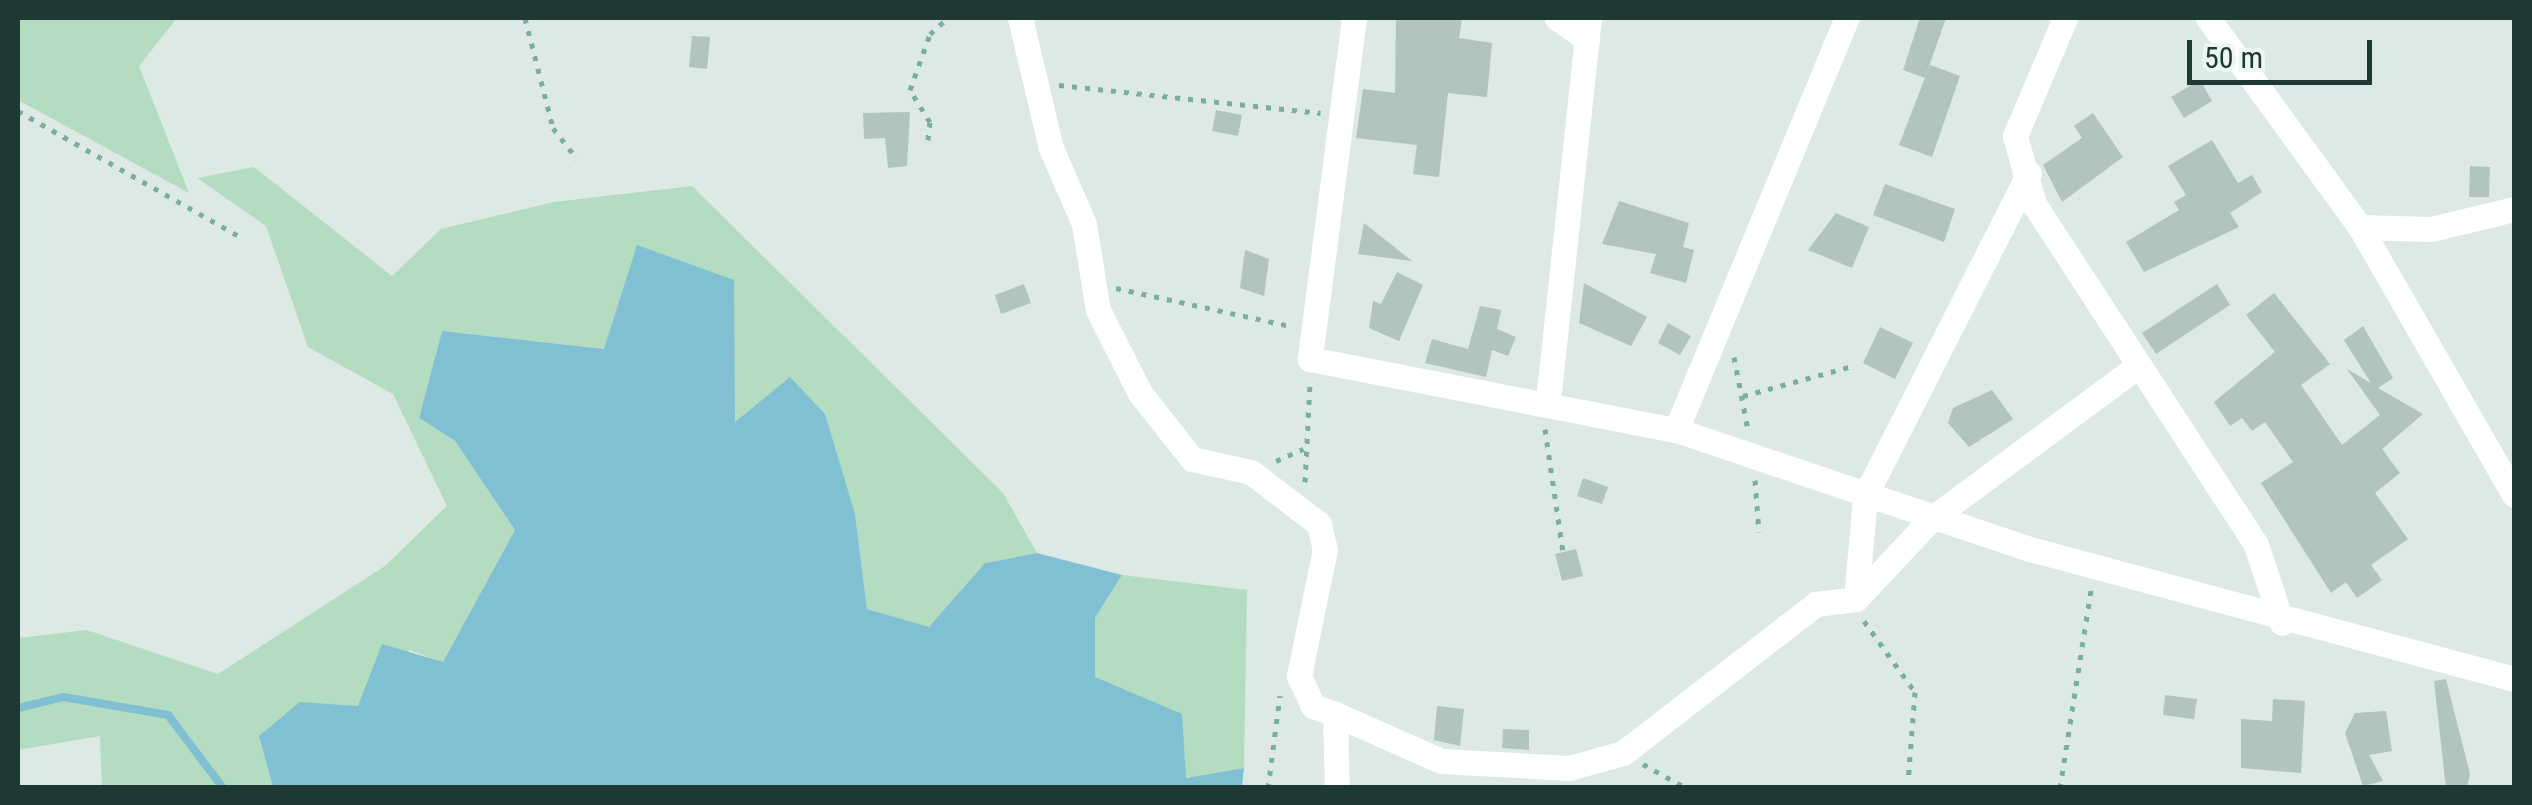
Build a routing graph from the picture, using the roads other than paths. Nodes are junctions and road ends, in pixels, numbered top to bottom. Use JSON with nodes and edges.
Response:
{"nodes":[{"id":1,"x":1020,"y":18,"type":"edge"},
{"id":2,"x":1354,"y":18,"type":"edge"},
{"id":3,"x":1557,"y":18,"type":"edge"},
{"id":4,"x":1847,"y":18,"type":"edge"},
{"id":5,"x":2065,"y":18,"type":"edge"},
{"id":6,"x":2208,"y":18,"type":"edge"},
{"id":7,"x":1588,"y":28,"type":"edge"},
{"id":8,"x":2029,"y":174,"type":"junction"},
{"id":9,"x":2514,"y":209,"type":"edge"},
{"id":10,"x":2360,"y":227,"type":"junction"},
{"id":11,"x":2134,"y":370,"type":"junction"},
{"id":12,"x":1548,"y":401,"type":"junction"},
{"id":13,"x":1676,"y":430,"type":"junction"},
{"id":14,"x":2514,"y":495,"type":"edge"},
{"id":15,"x":1865,"y":496,"type":"junction"},
{"id":16,"x":1930,"y":519,"type":"junction"},
{"id":17,"x":1856,"y":599,"type":"junction"},
{"id":18,"x":2282,"y":622,"type":"junction"},
{"id":19,"x":2514,"y":680,"type":"edge"},
{"id":20,"x":1335,"y":714,"type":"junction"},
{"id":21,"x":1338,"y":788,"type":"edge"}],
"edges":[{"from":1,"to":20,"type":"street"},
{"from":2,"to":12,"type":"street"},
{"from":3,"to":7,"type":"street"},
{"from":4,"to":13,"type":"street"},
{"from":5,"to":8,"type":"street"},
{"from":6,"to":10,"type":"street"},
{"from":7,"to":12,"type":"street"},
{"from":8,"to":11,"type":"street"},
{"from":8,"to":15,"type":"street"},
{"from":9,"to":10,"type":"street"},
{"from":10,"to":14,"type":"street"},
{"from":11,"to":16,"type":"street"},
{"from":11,"to":18,"type":"street"},
{"from":12,"to":13,"type":"street"},
{"from":13,"to":15,"type":"street"},
{"from":15,"to":16,"type":"street"},
{"from":15,"to":17,"type":"street"},
{"from":16,"to":17,"type":"street"},
{"from":16,"to":18,"type":"street"},
{"from":17,"to":20,"type":"street"},
{"from":18,"to":19,"type":"street"},
{"from":20,"to":21,"type":"street"}]}
